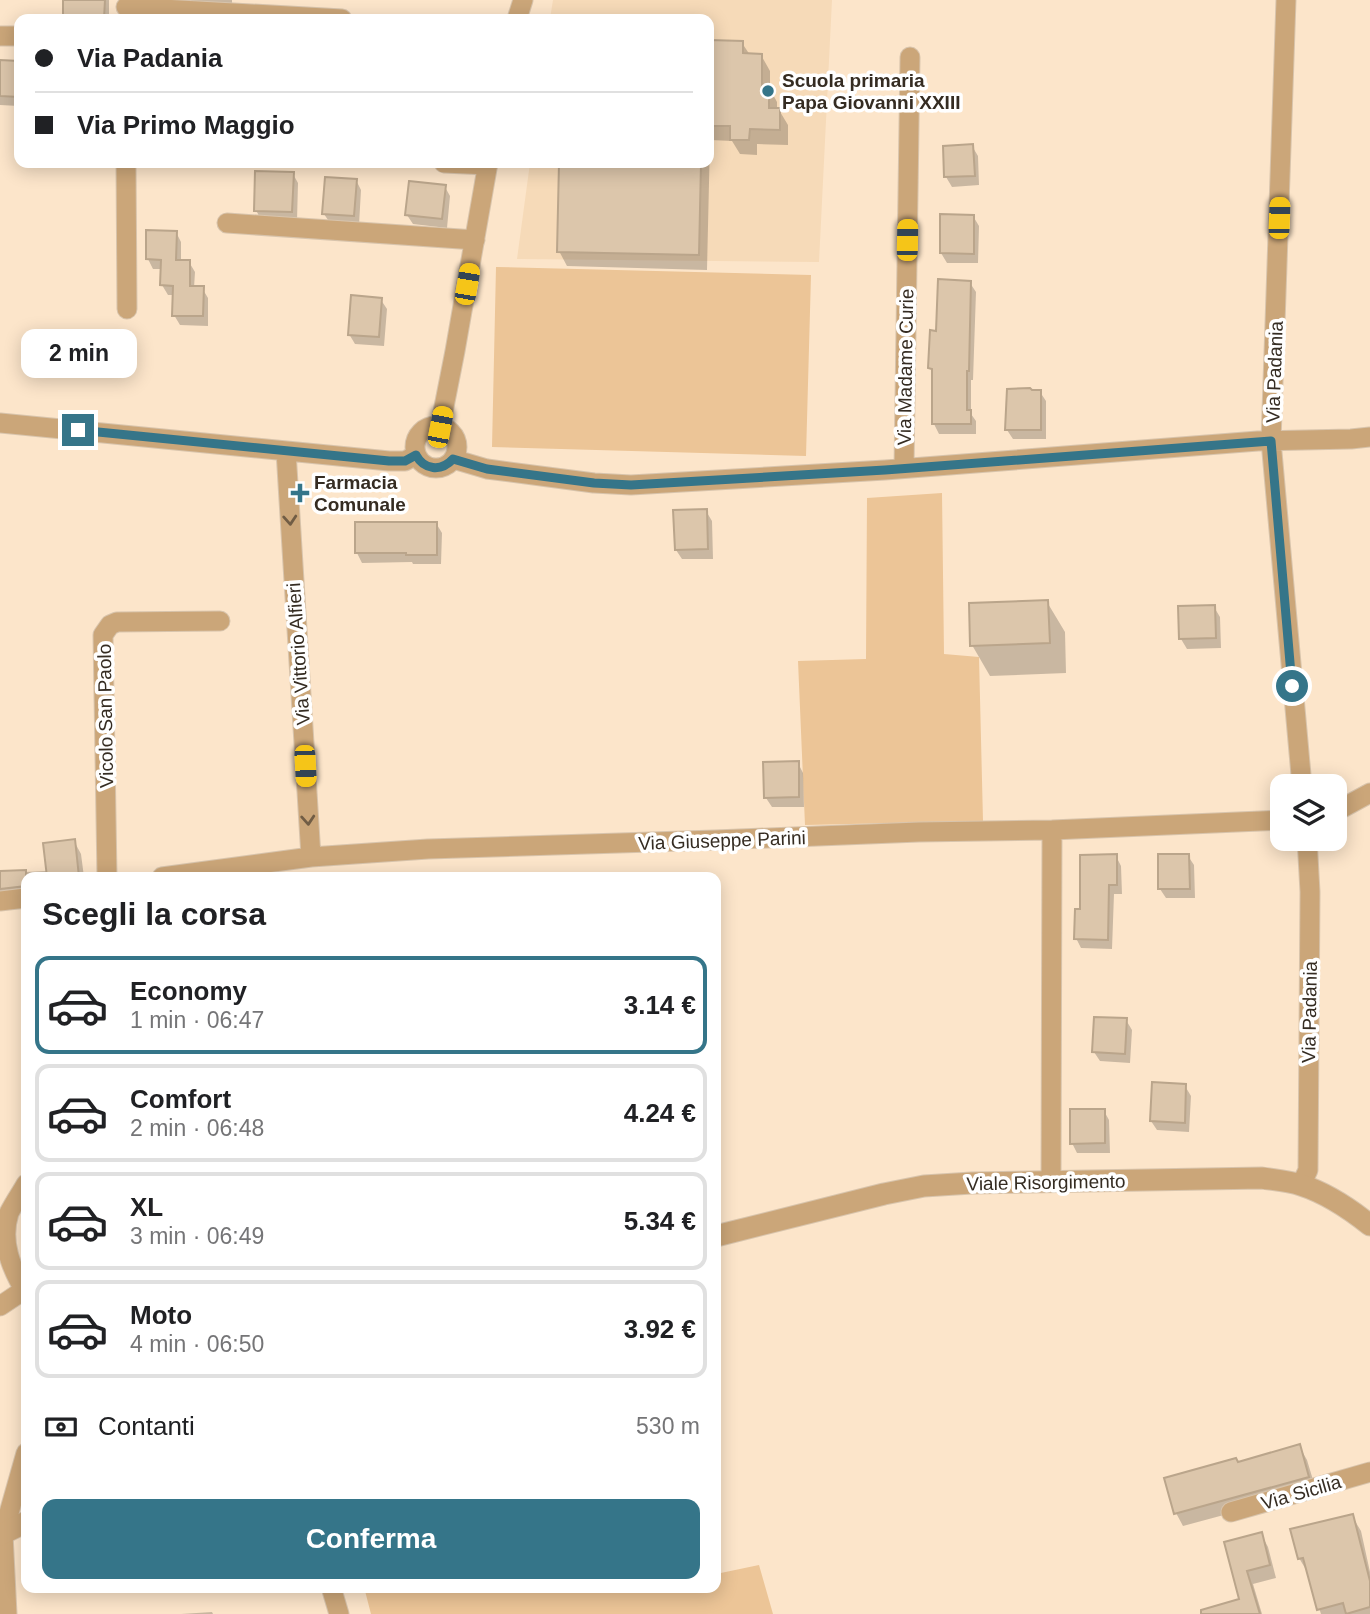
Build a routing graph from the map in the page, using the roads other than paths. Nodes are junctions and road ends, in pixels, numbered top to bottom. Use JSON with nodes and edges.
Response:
{"nodes":[{"id":1,"x":1286,"y":0,"type":"edge"},
{"id":2,"x":127,"y":9,"type":"edge"},
{"id":3,"x":234,"y":14,"type":"edge"},
{"id":4,"x":910,"y":57,"type":"dead end"},
{"id":5,"x":126,"y":168,"type":"edge"},
{"id":6,"x":487,"y":168,"type":"edge"},
{"id":7,"x":227,"y":223,"type":"dead end"},
{"id":8,"x":475,"y":240,"type":"junction"},
{"id":9,"x":127,"y":309,"type":"dead end"},
{"id":10,"x":0,"y":423,"type":"edge"},
{"id":11,"x":440,"y":427,"type":"junction"},
{"id":12,"x":1370,"y":437,"type":"edge"},
{"id":13,"x":1271,"y":441,"type":"junction"},
{"id":14,"x":286,"y":452,"type":"junction"},
{"id":15,"x":416,"y":455,"type":"junction"},
{"id":16,"x":453,"y":459,"type":"junction"},
{"id":17,"x":904,"y":468,"type":"junction"},
{"id":18,"x":219,"y":621,"type":"dead end"},
{"id":19,"x":1301,"y":774,"type":"edge"},
{"id":20,"x":1370,"y":793,"type":"edge"},
{"id":21,"x":1347,"y":805,"type":"edge"},
{"id":22,"x":1270,"y":821,"type":"edge"},
{"id":23,"x":1052,"y":830,"type":"junction"},
{"id":24,"x":1308,"y":851,"type":"edge"},
{"id":25,"x":311,"y":857,"type":"junction"},
{"id":26,"x":107,"y":872,"type":"edge"},
{"id":27,"x":199,"y":872,"type":"edge"},
{"id":28,"x":21,"y":899,"type":"edge"},
{"id":29,"x":0,"y":901,"type":"edge"},
{"id":30,"x":1051,"y":1182,"type":"junction"},
{"id":31,"x":1301,"y":1185,"type":"junction"},
{"id":32,"x":21,"y":1193,"type":"edge"},
{"id":33,"x":1370,"y":1225,"type":"edge"},
{"id":34,"x":721,"y":1235,"type":"edge"},
{"id":35,"x":12,"y":1295,"type":"edge"},
{"id":36,"x":21,"y":1469,"type":"edge"},
{"id":37,"x":1370,"y":1472,"type":"edge"},
{"id":38,"x":1231,"y":1512,"type":"dead end"},
{"id":39,"x":21,"y":1524,"type":"edge"},
{"id":40,"x":1,"y":1534,"type":"edge"},
{"id":41,"x":333,"y":1593,"type":"edge"},
{"id":42,"x":7,"y":1614,"type":"edge"},
{"id":43,"x":338,"y":1614,"type":"edge"}],
"edges":[{"from":1,"to":13,"type":"street","name":"Via Padania"},
{"from":2,"to":3,"type":"street"},
{"from":4,"to":17,"type":"street","name":"Via Madame Curie"},
{"from":5,"to":9,"type":"street"},
{"from":6,"to":8,"type":"street"},
{"from":7,"to":8,"type":"street"},
{"from":8,"to":11,"type":"street"},
{"from":10,"to":14,"type":"street"},
{"from":11,"to":15,"type":"street"},
{"from":11,"to":16,"type":"street"},
{"from":12,"to":13,"type":"street"},
{"from":13,"to":17,"type":"street"},
{"from":13,"to":19,"type":"street","name":"Via Padania"},
{"from":14,"to":15,"type":"street"},
{"from":14,"to":25,"type":"street","name":"Via Vittorio Alfieri","one_way":true},
{"from":15,"to":16,"type":"street"},
{"from":16,"to":17,"type":"street"},
{"from":18,"to":26,"type":"street","name":"Vicolo San Paolo"},
{"from":20,"to":21,"type":"street"},
{"from":22,"to":23,"type":"street","name":"Via Giuseppe Parini"},
{"from":23,"to":25,"type":"street","name":"Via Giuseppe Parini"},
{"from":23,"to":30,"type":"street"},
{"from":24,"to":31,"type":"street","name":"Via Padania"},
{"from":25,"to":27,"type":"street","name":"Via Giuseppe Parini"},
{"from":28,"to":29,"type":"street"},
{"from":30,"to":31,"type":"street","name":"Viale Risorgimento"},
{"from":30,"to":34,"type":"street","name":"Viale Risorgimento"},
{"from":31,"to":33,"type":"street","name":"Viale Risorgimento"},
{"from":32,"to":35,"type":"street"},
{"from":36,"to":40,"type":"street"},
{"from":37,"to":38,"type":"street","name":"Via Sicilia"},
{"from":39,"to":40,"type":"street"},
{"from":40,"to":42,"type":"street"},
{"from":41,"to":43,"type":"street"}]}
